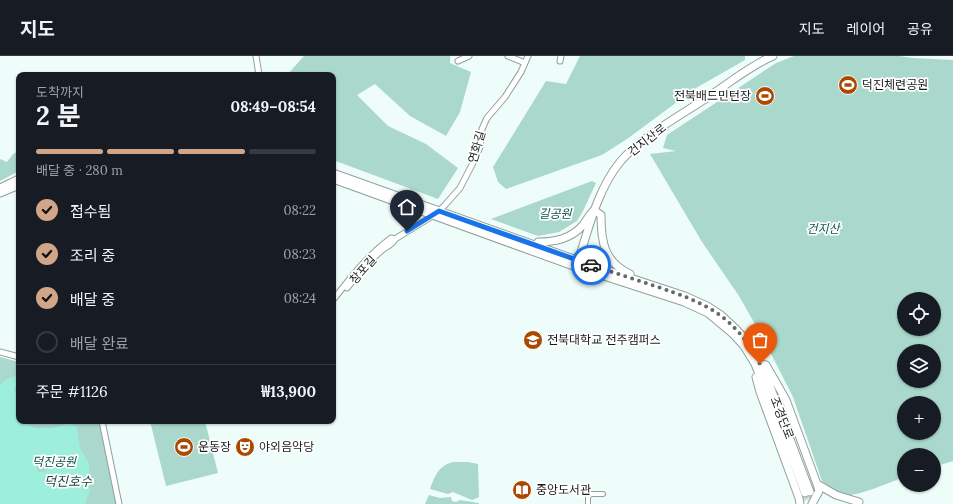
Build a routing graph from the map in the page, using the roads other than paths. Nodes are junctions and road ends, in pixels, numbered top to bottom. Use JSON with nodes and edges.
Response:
{"nodes":[{"id":1,"x":256,"y":56,"type":"edge"},
{"id":2,"x":469,"y":56,"type":"edge"},
{"id":3,"x":508,"y":56,"type":"edge"},
{"id":4,"x":528,"y":56,"type":"edge"},
{"id":5,"x":771,"y":56,"type":"edge"},
{"id":6,"x":458,"y":61,"type":"dead end"},
{"id":7,"x":525,"y":64,"type":"junction"},
{"id":8,"x":259,"y":72,"type":"edge"},
{"id":9,"x":336,"y":174,"type":"edge"},
{"id":10,"x":16,"y":180,"type":"edge"},
{"id":11,"x":336,"y":180,"type":"edge"},
{"id":12,"x":16,"y":186,"type":"edge"},
{"id":13,"x":0,"y":188,"type":"edge"},
{"id":14,"x":0,"y":193,"type":"edge"},
{"id":15,"x":594,"y":210,"type":"junction"},
{"id":16,"x":436,"y":213,"type":"junction"},
{"id":17,"x":395,"y":239,"type":"junction"},
{"id":18,"x":536,"y":246,"type":"junction"},
{"id":19,"x":577,"y":264,"type":"junction"},
{"id":20,"x":646,"y":283,"type":"junction"},
{"id":21,"x":336,"y":296,"type":"edge"},
{"id":22,"x":336,"y":300,"type":"edge"},
{"id":23,"x":0,"y":352,"type":"edge"},
{"id":24,"x":16,"y":356,"type":"edge"},
{"id":25,"x":757,"y":364,"type":"junction"},
{"id":26,"x":103,"y":424,"type":"edge"},
{"id":27,"x":817,"y":484,"type":"junction"},
{"id":28,"x":808,"y":492,"type":"tunnel mouth"},
{"id":29,"x":603,"y":494,"type":"dead end"},
{"id":30,"x":799,"y":501,"type":"edge"},
{"id":31,"x":859,"y":502,"type":"dead end"},
{"id":32,"x":119,"y":504,"type":"edge"},
{"id":33,"x":588,"y":504,"type":"edge"},
{"id":34,"x":807,"y":504,"type":"edge"},
{"id":35,"x":812,"y":504,"type":"edge"}],
"edges":[{"from":1,"to":8,"type":"street"},
{"from":2,"to":6,"type":"street"},
{"from":3,"to":7,"type":"street"},
{"from":4,"to":7,"type":"street","name":"연화길"},
{"from":5,"to":15,"type":"street","name":"건지산로"},
{"from":7,"to":16,"type":"street","name":"연화길"},
{"from":9,"to":16,"type":"street","name":"조경단로"},
{"from":10,"to":13,"type":"street"},
{"from":11,"to":16,"type":"street","name":"조경단로"},
{"from":12,"to":14,"type":"street"},
{"from":15,"to":18,"type":"street"},
{"from":15,"to":19,"type":"street","name":"건지산로"},
{"from":15,"to":20,"type":"street"},
{"from":16,"to":17,"type":"street","name":"창포길"},
{"from":16,"to":18,"type":"street","name":"조경단로"},
{"from":16,"to":19,"type":"street","name":"조경단로"},
{"from":17,"to":21,"type":"street","name":"창포길"},
{"from":17,"to":22,"type":"street","name":"창포길"},
{"from":18,"to":19,"type":"street","name":"조경단로"},
{"from":19,"to":20,"type":"street","name":"조경단로"},
{"from":19,"to":25,"type":"street","name":"조경단로"},
{"from":20,"to":25,"type":"street","name":"조경단로"},
{"from":23,"to":24,"type":"street"},
{"from":25,"to":27,"type":"street"},
{"from":25,"to":28,"type":"street","name":"조경단로"},
{"from":25,"to":30,"type":"street"},
{"from":26,"to":32,"type":"street"},
{"from":27,"to":31,"type":"street"},
{"from":27,"to":35,"type":"street"},
{"from":29,"to":33,"type":"street"},
{"from":30,"to":34,"type":"street"}]}
